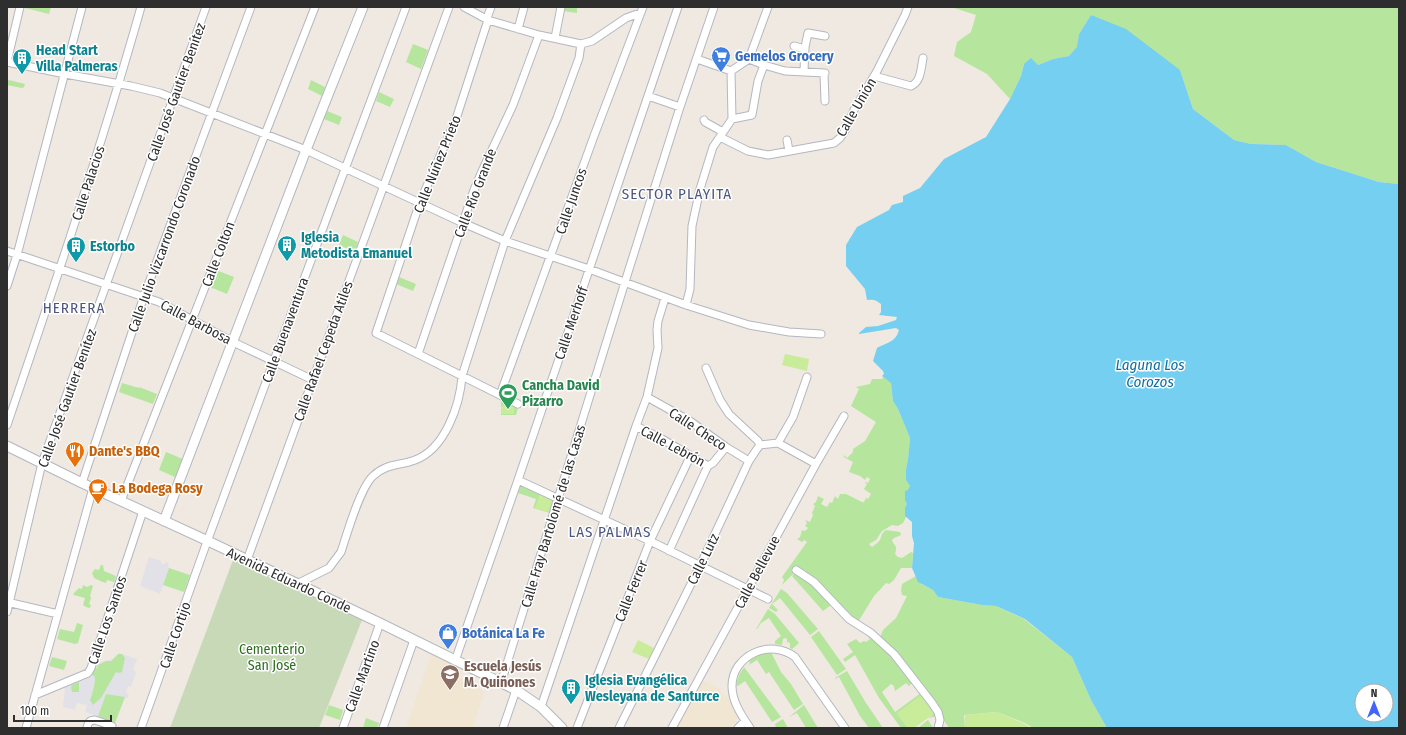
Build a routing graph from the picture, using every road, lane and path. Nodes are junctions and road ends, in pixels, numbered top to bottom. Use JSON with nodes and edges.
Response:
{"nodes":[{"id":1,"x":20,"y":7,"type":"edge"},
{"id":2,"x":82,"y":7,"type":"edge"},
{"id":3,"x":141,"y":7,"type":"edge"},
{"id":4,"x":206,"y":7,"type":"edge"},
{"id":5,"x":251,"y":7,"type":"edge"},
{"id":6,"x":315,"y":7,"type":"edge"},
{"id":7,"x":363,"y":7,"type":"edge"},
{"id":8,"x":406,"y":7,"type":"edge"},
{"id":9,"x":449,"y":7,"type":"edge"},
{"id":10,"x":464,"y":7,"type":"edge"},
{"id":11,"x":491,"y":7,"type":"edge"},
{"id":12,"x":524,"y":7,"type":"edge"},
{"id":13,"x":561,"y":7,"type":"edge"},
{"id":14,"x":678,"y":7,"type":"edge"},
{"id":15,"x":714,"y":7,"type":"edge"},
{"id":16,"x":768,"y":7,"type":"edge"},
{"id":17,"x":908,"y":7,"type":"edge"},
{"id":18,"x":642,"y":10,"type":"edge"},
{"id":19,"x":488,"y":19,"type":"junction"},
{"id":20,"x":518,"y":28,"type":"junction"},
{"id":21,"x":539,"y":35,"type":"junction"},
{"id":22,"x":825,"y":36,"type":"dead end"},
{"id":23,"x":555,"y":38,"type":"junction"},
{"id":24,"x":581,"y":44,"type":"junction"},
{"id":25,"x":794,"y":46,"type":"dead end"},
{"id":26,"x":805,"y":49,"type":"junction"},
{"id":27,"x":923,"y":58,"type":"dead end"},
{"id":28,"x":697,"y":59,"type":"junction"},
{"id":29,"x":748,"y":59,"type":"junction"},
{"id":30,"x":7,"y":62,"type":"edge"},
{"id":31,"x":764,"y":65,"type":"junction"},
{"id":32,"x":731,"y":71,"type":"junction"},
{"id":33,"x":804,"y":71,"type":"junction"},
{"id":34,"x":65,"y":74,"type":"junction"},
{"id":35,"x":874,"y":76,"type":"junction"},
{"id":36,"x":119,"y":84,"type":"junction"},
{"id":37,"x":648,"y":96,"type":"junction"},
{"id":38,"x":174,"y":98,"type":"junction"},
{"id":39,"x":825,"y":101,"type":"dead end"},
{"id":40,"x":680,"y":107,"type":"junction"},
{"id":41,"x":212,"y":114,"type":"junction"},
{"id":42,"x":732,"y":119,"type":"junction"},
{"id":43,"x":704,"y":120,"type":"dead end"},
{"id":44,"x":265,"y":134,"type":"junction"},
{"id":45,"x":722,"y":135,"type":"junction"},
{"id":46,"x":787,"y":140,"type":"dead end"},
{"id":47,"x":306,"y":150,"type":"junction"},
{"id":48,"x":789,"y":152,"type":"junction"},
{"id":49,"x":345,"y":167,"type":"junction"},
{"id":50,"x":384,"y":185,"type":"junction"},
{"id":51,"x":420,"y":202,"type":"junction"},
{"id":52,"x":463,"y":223,"type":"junction"},
{"id":53,"x":505,"y":241,"type":"junction"},
{"id":54,"x":7,"y":251,"type":"edge"},
{"id":55,"x":17,"y":255,"type":"junction"},
{"id":56,"x":551,"y":257,"type":"junction"},
{"id":57,"x":60,"y":269,"type":"junction"},
{"id":58,"x":589,"y":269,"type":"junction"},
{"id":59,"x":624,"y":282,"type":"junction"},
{"id":60,"x":107,"y":284,"type":"junction"},
{"id":61,"x":7,"y":286,"type":"edge"},
{"id":62,"x":144,"y":296,"type":"junction"},
{"id":63,"x":665,"y":298,"type":"junction"},
{"id":64,"x":686,"y":305,"type":"junction"},
{"id":65,"x":192,"y":320,"type":"junction"},
{"id":66,"x":821,"y":334,"type":"dead end"},
{"id":67,"x":233,"y":342,"type":"junction"},
{"id":68,"x":418,"y":354,"type":"junction"},
{"id":69,"x":274,"y":361,"type":"junction"},
{"id":70,"x":706,"y":368,"type":"dead end"},
{"id":71,"x":462,"y":376,"type":"junction"},
{"id":72,"x":807,"y":377,"type":"dead end"},
{"id":73,"x":313,"y":380,"type":"junction"},
{"id":74,"x":500,"y":395,"type":"junction"},
{"id":75,"x":647,"y":397,"type":"junction"},
{"id":76,"x":518,"y":404,"type":"dead end"},
{"id":77,"x":844,"y":416,"type":"dead end"},
{"id":78,"x":7,"y":425,"type":"edge"},
{"id":79,"x":636,"y":426,"type":"junction"},
{"id":80,"x":778,"y":443,"type":"junction"},
{"id":81,"x":760,"y":445,"type":"junction"},
{"id":82,"x":7,"y":446,"type":"edge"},
{"id":83,"x":726,"y":447,"type":"junction"},
{"id":84,"x":690,"y":457,"type":"junction"},
{"id":85,"x":750,"y":461,"type":"junction"},
{"id":86,"x":42,"y":463,"type":"junction"},
{"id":87,"x":816,"y":464,"type":"junction"},
{"id":88,"x":708,"y":466,"type":"junction"},
{"id":89,"x":518,"y":480,"type":"junction"},
{"id":90,"x":82,"y":483,"type":"junction"},
{"id":91,"x":93,"y":488,"type":"junction"},
{"id":92,"x":559,"y":498,"type":"junction"},
{"id":93,"x":121,"y":501,"type":"junction"},
{"id":94,"x":143,"y":512,"type":"junction"},
{"id":95,"x":604,"y":520,"type":"junction"},
{"id":96,"x":164,"y":521,"type":"junction"},
{"id":97,"x":208,"y":541,"type":"junction"},
{"id":98,"x":650,"y":541,"type":"junction"},
{"id":99,"x":669,"y":551,"type":"junction"},
{"id":100,"x":247,"y":560,"type":"junction"},
{"id":101,"x":700,"y":566,"type":"junction"},
{"id":102,"x":796,"y":570,"type":"dead end"},
{"id":103,"x":297,"y":584,"type":"junction"},
{"id":104,"x":748,"y":589,"type":"junction"},
{"id":105,"x":768,"y":599,"type":"dead end"},
{"id":106,"x":8,"y":602,"type":"edge"},
{"id":107,"x":7,"y":612,"type":"edge"},
{"id":108,"x":58,"y":614,"type":"junction"},
{"id":109,"x":380,"y":623,"type":"junction"},
{"id":110,"x":414,"y":640,"type":"junction"},
{"id":111,"x":455,"y":661,"type":"junction"},
{"id":112,"x":501,"y":683,"type":"junction"},
{"id":113,"x":516,"y":690,"type":"junction"},
{"id":114,"x":35,"y":696,"type":"junction"},
{"id":115,"x":541,"y":707,"type":"junction"},
{"id":116,"x":746,"y":721,"type":"junction"},
{"id":117,"x":112,"y":726,"type":"dead end"},
{"id":118,"x":559,"y":727,"type":"edge"},
{"id":119,"x":26,"y":728,"type":"edge"},
{"id":120,"x":87,"y":728,"type":"edge"},
{"id":121,"x":141,"y":728,"type":"edge"},
{"id":122,"x":343,"y":728,"type":"edge"},
{"id":123,"x":383,"y":728,"type":"edge"},
{"id":124,"x":503,"y":728,"type":"edge"},
{"id":125,"x":577,"y":728,"type":"edge"},
{"id":126,"x":619,"y":728,"type":"edge"},
{"id":127,"x":672,"y":728,"type":"edge"},
{"id":128,"x":738,"y":728,"type":"edge"},
{"id":129,"x":750,"y":728,"type":"edge"},
{"id":130,"x":845,"y":728,"type":"edge"},
{"id":131,"x":938,"y":728,"type":"edge"}],
"edges":[{"from":1,"to":30,"type":"street"},
{"from":2,"to":34,"type":"street"},
{"from":3,"to":36,"type":"street","name":"Calle Palacios"},
{"from":4,"to":38,"type":"street","name":"Calle José Gautier Benítez"},
{"from":5,"to":41,"type":"street","name":"Calle Julio Vizcarrondo Coronado"},
{"from":6,"to":44,"type":"street","name":"Calle Colton"},
{"from":7,"to":47,"type":"street"},
{"from":8,"to":49,"type":"street","name":"Calle Buenaventura"},
{"from":9,"to":50,"type":"street","name":"Calle Rafael Cepeda Atiles"},
{"from":10,"to":19,"type":"street"},
{"from":11,"to":19,"type":"street","name":"Calle Núñez Prieto"},
{"from":12,"to":20,"type":"street"},
{"from":13,"to":23,"type":"street"},
{"from":14,"to":37,"type":"street","name":"Calle Merhoff"},
{"from":15,"to":28,"type":"street","name":"Calle Fray Bartolomé de las Casas"},
{"from":16,"to":29,"type":"street"},
{"from":17,"to":35,"type":"street","name":"Calle Unión"},
{"from":18,"to":24,"type":"street"},
{"from":18,"to":56,"type":"street","name":"Calle Juncos"},
{"from":19,"to":20,"type":"street"},
{"from":19,"to":51,"type":"street","name":"Calle Núñez Prieto"},
{"from":20,"to":21,"type":"street"},
{"from":21,"to":23,"type":"street"},
{"from":21,"to":52,"type":"street","name":"Calle Río Grande"},
{"from":22,"to":26,"type":"street"},
{"from":23,"to":24,"type":"street"},
{"from":24,"to":53,"type":"street"},
{"from":25,"to":26,"type":"street"},
{"from":26,"to":33,"type":"street"},
{"from":27,"to":35,"type":"street"},
{"from":28,"to":32,"type":"street"},
{"from":28,"to":40,"type":"street","name":"Calle Fray Bartolomé de las Casas"},
{"from":29,"to":31,"type":"street"},
{"from":29,"to":32,"type":"street"},
{"from":30,"to":34,"type":"street"},
{"from":31,"to":33,"type":"street"},
{"from":31,"to":42,"type":"street"},
{"from":32,"to":42,"type":"street"},
{"from":33,"to":39,"type":"street"},
{"from":34,"to":36,"type":"street"},
{"from":34,"to":55,"type":"street"},
{"from":35,"to":48,"type":"street","name":"Calle Unión"},
{"from":36,"to":38,"type":"street"},
{"from":36,"to":57,"type":"street","name":"Calle Palacios"},
{"from":37,"to":40,"type":"street"},
{"from":37,"to":58,"type":"street","name":"Calle Merhoff"},
{"from":38,"to":41,"type":"street"},
{"from":38,"to":60,"type":"street","name":"Calle José Gautier Benítez"},
{"from":40,"to":59,"type":"street","name":"Calle Fray Bartolomé de las Casas"},
{"from":41,"to":44,"type":"street"},
{"from":41,"to":62,"type":"street","name":"Calle Julio Vizcarrondo Coronado"},
{"from":42,"to":45,"type":"street"},
{"from":43,"to":45,"type":"street","name":"Calle Unión"},
{"from":44,"to":47,"type":"street"},
{"from":44,"to":65,"type":"street","name":"Calle Colton"},
{"from":45,"to":48,"type":"street","name":"Calle Unión"},
{"from":45,"to":64,"type":"street"},
{"from":46,"to":48,"type":"street"},
{"from":47,"to":49,"type":"street"},
{"from":47,"to":67,"type":"street"},
{"from":49,"to":50,"type":"street"},
{"from":49,"to":69,"type":"street","name":"Calle Buenaventura"},
{"from":50,"to":51,"type":"street"},
{"from":50,"to":73,"type":"street","name":"Calle Rafael Cepeda Atiles"},
{"from":51,"to":52,"type":"street"},
{"from":51,"to":68,"type":"street","name":"Calle Núñez Prieto"},
{"from":52,"to":53,"type":"street"},
{"from":52,"to":68,"type":"street","name":"Calle Río Grande"},
{"from":53,"to":56,"type":"street"},
{"from":53,"to":71,"type":"street"},
{"from":54,"to":55,"type":"street","name":"Calle Barbosa"},
{"from":55,"to":57,"type":"street","name":"Calle Barbosa"},
{"from":55,"to":61,"type":"street"},
{"from":56,"to":58,"type":"street"},
{"from":56,"to":74,"type":"street","name":"Calle Juncos"},
{"from":57,"to":60,"type":"street","name":"Calle Barbosa"},
{"from":57,"to":78,"type":"street","name":"Calle Palacios"},
{"from":58,"to":59,"type":"street"},
{"from":58,"to":89,"type":"street","name":"Calle Merhoff"},
{"from":59,"to":63,"type":"street"},
{"from":59,"to":92,"type":"street","name":"Calle Fray Bartolomé de las Casas"},
{"from":60,"to":62,"type":"street","name":"Calle Barbosa"},
{"from":60,"to":86,"type":"street","name":"Calle José Gautier Benítez"},
{"from":62,"to":65,"type":"street","name":"Calle Barbosa"},
{"from":62,"to":90,"type":"street","name":"Calle Julio Vizcarrondo Coronado"},
{"from":63,"to":64,"type":"street"},
{"from":63,"to":75,"type":"street"},
{"from":64,"to":66,"type":"street"},
{"from":65,"to":67,"type":"street","name":"Calle Barbosa"},
{"from":65,"to":93,"type":"street","name":"Calle Colton"},
{"from":67,"to":69,"type":"street","name":"Calle Barbosa"},
{"from":67,"to":96,"type":"street"},
{"from":68,"to":71,"type":"street"},
{"from":69,"to":73,"type":"street","name":"Calle Barbosa"},
{"from":69,"to":97,"type":"street","name":"Calle Buenaventura"},
{"from":70,"to":81,"type":"street"},
{"from":71,"to":74,"type":"street"},
{"from":71,"to":103,"type":"street"},
{"from":72,"to":80,"type":"street"},
{"from":73,"to":100,"type":"street","name":"Calle Rafael Cepeda Atiles"},
{"from":74,"to":76,"type":"street"},
{"from":75,"to":79,"type":"street"},
{"from":75,"to":83,"type":"street","name":"Calle Checo"},
{"from":77,"to":87,"type":"street","name":"Calle Bellevue"},
{"from":79,"to":84,"type":"street","name":"Calle Lebrón"},
{"from":79,"to":95,"type":"street"},
{"from":80,"to":81,"type":"street"},
{"from":80,"to":87,"type":"street"},
{"from":81,"to":85,"type":"street","name":"Calle Lutz"},
{"from":82,"to":86,"type":"street","name":"Avenida Eduardo Conde"},
{"from":83,"to":85,"type":"street","name":"Calle Checo"},
{"from":83,"to":88,"type":"street","name":"Calle Lebrón"},
{"from":84,"to":88,"type":"street","name":"Calle Lebrón"},
{"from":84,"to":98,"type":"street","name":"Calle Ferrer"},
{"from":85,"to":101,"type":"street","name":"Calle Lutz"},
{"from":86,"to":90,"type":"street","name":"Avenida Eduardo Conde"},
{"from":86,"to":106,"type":"street","name":"Calle José Gautier Benítez"},
{"from":87,"to":104,"type":"street","name":"Calle Bellevue"},
{"from":88,"to":99,"type":"street"},
{"from":89,"to":92,"type":"street"},
{"from":89,"to":111,"type":"street","name":"Calle Merhoff"},
{"from":90,"to":91,"type":"street","name":"Avenida Eduardo Conde"},
{"from":91,"to":93,"type":"street","name":"Avenida Eduardo Conde"},
{"from":91,"to":108,"type":"street"},
{"from":92,"to":95,"type":"street"},
{"from":92,"to":112,"type":"street","name":"Calle Fray Bartolomé de las Casas"},
{"from":93,"to":94,"type":"street","name":"Avenida Eduardo Conde"},
{"from":94,"to":96,"type":"street","name":"Avenida Eduardo Conde"},
{"from":94,"to":114,"type":"street","name":"Calle Los Santos"},
{"from":95,"to":98,"type":"street"},
{"from":95,"to":115,"type":"street"},
{"from":96,"to":97,"type":"street","name":"Avenida Eduardo Conde"},
{"from":97,"to":100,"type":"street","name":"Avenida Eduardo Conde"},
{"from":97,"to":121,"type":"street","name":"Calle Cortijo"},
{"from":98,"to":99,"type":"street"},
{"from":98,"to":125,"type":"street","name":"Calle Ferrer"},
{"from":99,"to":101,"type":"street"},
{"from":100,"to":103,"type":"street","name":"Avenida Eduardo Conde"},
{"from":101,"to":104,"type":"street"},
{"from":101,"to":126,"type":"street","name":"Calle Lutz"},
{"from":102,"to":131,"type":"street"},
{"from":103,"to":109,"type":"street","name":"Avenida Eduardo Conde"},
{"from":104,"to":105,"type":"street"},
{"from":104,"to":127,"type":"street","name":"Calle Bellevue"},
{"from":106,"to":107,"type":"street","name":"Calle José Gautier Benítez"},
{"from":106,"to":108,"type":"street"},
{"from":108,"to":114,"type":"street"},
{"from":109,"to":110,"type":"street","name":"Avenida Eduardo Conde"},
{"from":109,"to":122,"type":"street","name":"Calle Martino"},
{"from":110,"to":111,"type":"street","name":"Avenida Eduardo Conde"},
{"from":110,"to":123,"type":"street"},
{"from":111,"to":112,"type":"street","name":"Avenida Eduardo Conde"},
{"from":112,"to":113,"type":"street","name":"Avenida Eduardo Conde"},
{"from":113,"to":115,"type":"street","name":"Avenida Eduardo Conde"},
{"from":113,"to":124,"type":"street"},
{"from":114,"to":119,"type":"street"},
{"from":115,"to":118,"type":"street","name":"Avenida Eduardo Conde"},
{"from":116,"to":128,"type":"street"},
{"from":116,"to":129,"type":"street"},
{"from":116,"to":130,"type":"street"},
{"from":117,"to":120,"type":"street"}]}
